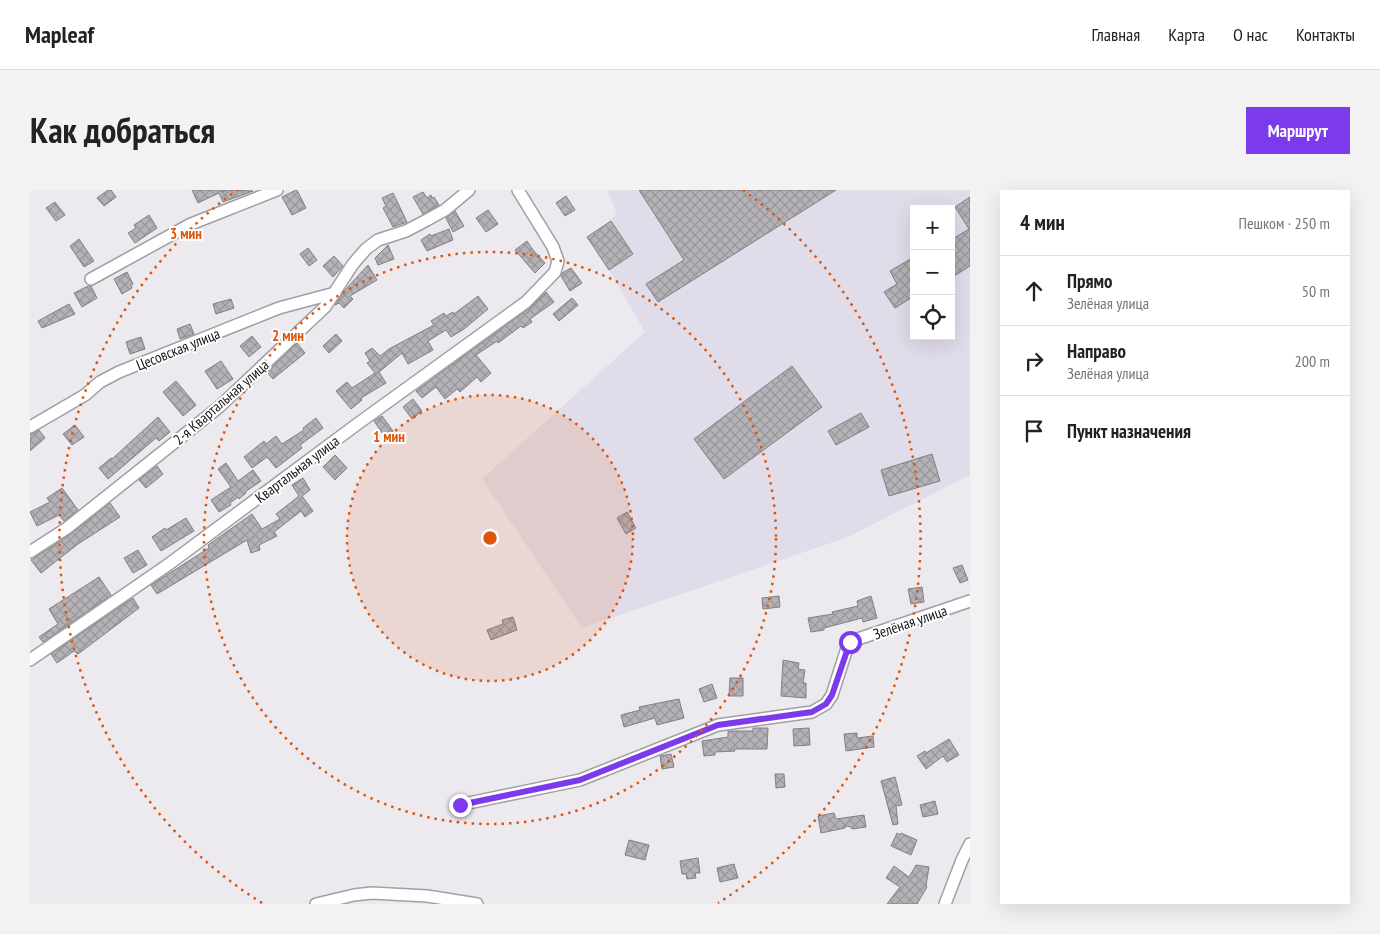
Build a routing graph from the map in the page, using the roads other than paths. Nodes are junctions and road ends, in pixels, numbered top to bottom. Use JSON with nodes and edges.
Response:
{"nodes":[{"id":1,"x":277,"y":190,"type":"edge"},
{"id":2,"x":469,"y":190,"type":"edge"},
{"id":3,"x":518,"y":190,"type":"edge"},
{"id":4,"x":91,"y":279,"type":"dead end"},
{"id":5,"x":336,"y":293,"type":"junction"},
{"id":6,"x":30,"y":426,"type":"edge"},
{"id":7,"x":30,"y":552,"type":"edge"},
{"id":8,"x":970,"y":601,"type":"edge"},
{"id":9,"x":30,"y":660,"type":"edge"},
{"id":10,"x":460,"y":805,"type":"dead end"},
{"id":11,"x":970,"y":844,"type":"edge"},
{"id":12,"x":316,"y":904,"type":"edge"},
{"id":13,"x":477,"y":904,"type":"edge"},
{"id":14,"x":945,"y":904,"type":"edge"}],
"edges":[{"from":1,"to":4,"type":"street"},
{"from":2,"to":5,"type":"street","name":"2-я Квартальная улица"},
{"from":3,"to":9,"type":"street","name":"Квартальная улица"},
{"from":5,"to":6,"type":"street","name":"Цесовская улица"},
{"from":5,"to":7,"type":"street","name":"2-я Квартальная улица"},
{"from":8,"to":10,"type":"street","name":"Зелёная улица"},
{"from":11,"to":14,"type":"street"},
{"from":12,"to":13,"type":"street"}]}
